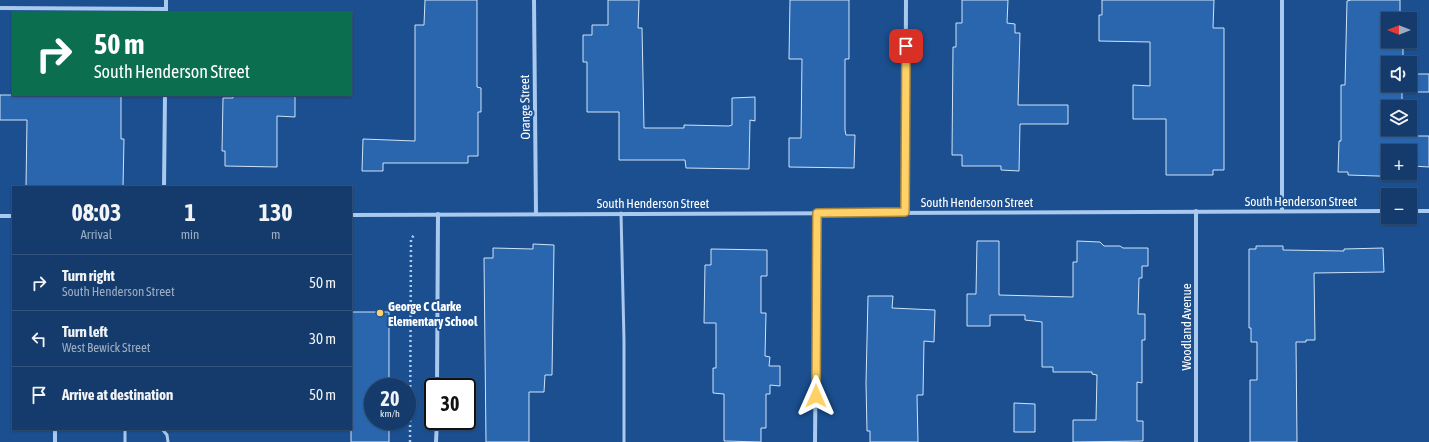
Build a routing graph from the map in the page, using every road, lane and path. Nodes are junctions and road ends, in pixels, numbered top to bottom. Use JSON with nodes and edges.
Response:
{"nodes":[{"id":1,"x":166,"y":0,"type":"edge"},
{"id":2,"x":534,"y":0,"type":"edge"},
{"id":3,"x":906,"y":0,"type":"edge"},
{"id":4,"x":1282,"y":0,"type":"edge"},
{"id":5,"x":0,"y":8,"type":"edge"},
{"id":6,"x":166,"y":11,"type":"edge"},
{"id":7,"x":165,"y":96,"type":"edge"},
{"id":8,"x":164,"y":186,"type":"edge"},
{"id":9,"x":1282,"y":211,"type":"junction"},
{"id":10,"x":1381,"y":211,"type":"edge"},
{"id":11,"x":1417,"y":211,"type":"edge"},
{"id":12,"x":1429,"y":211,"type":"edge"},
{"id":13,"x":905,"y":212,"type":"junction"},
{"id":14,"x":1196,"y":212,"type":"junction"},
{"id":15,"x":817,"y":213,"type":"junction"},
{"id":16,"x":438,"y":214,"type":"junction"},
{"id":17,"x":536,"y":214,"type":"junction"},
{"id":18,"x":621,"y":214,"type":"junction"},
{"id":19,"x":352,"y":215,"type":"edge"},
{"id":20,"x":0,"y":216,"type":"edge"},
{"id":21,"x":12,"y":216,"type":"edge"},
{"id":22,"x":414,"y":235,"type":"dead end"},
{"id":23,"x":437,"y":378,"type":"edge"},
{"id":24,"x":55,"y":430,"type":"edge"},
{"id":25,"x":125,"y":430,"type":"edge"},
{"id":26,"x":163,"y":430,"type":"edge"},
{"id":27,"x":436,"y":430,"type":"edge"},
{"id":28,"x":55,"y":442,"type":"edge"},
{"id":29,"x":125,"y":442,"type":"edge"},
{"id":30,"x":168,"y":442,"type":"edge"},
{"id":31,"x":410,"y":442,"type":"edge"},
{"id":32,"x":436,"y":442,"type":"edge"},
{"id":33,"x":624,"y":442,"type":"edge"},
{"id":34,"x":815,"y":442,"type":"edge"},
{"id":35,"x":1196,"y":442,"type":"edge"}],
"edges":[{"from":1,"to":6,"type":"street"},
{"from":2,"to":17,"type":"street","name":"Orange Street"},
{"from":3,"to":13,"type":"street"},
{"from":4,"to":9,"type":"street"},
{"from":5,"to":6,"type":"street"},
{"from":7,"to":8,"type":"street"},
{"from":9,"to":10,"type":"street","name":"South Henderson Street"},
{"from":9,"to":14,"type":"street","name":"South Henderson Street"},
{"from":11,"to":12,"type":"street"},
{"from":13,"to":14,"type":"street","name":"South Henderson Street"},
{"from":13,"to":15,"type":"street","name":"South Henderson Street"},
{"from":14,"to":35,"type":"street","name":"Woodland Avenue"},
{"from":15,"to":18,"type":"street","name":"South Henderson Street"},
{"from":15,"to":34,"type":"street"},
{"from":16,"to":17,"type":"street","name":"South Henderson Street"},
{"from":16,"to":19,"type":"street","name":"South Henderson Street"},
{"from":16,"to":23,"type":"street"},
{"from":17,"to":18,"type":"street","name":"South Henderson Street"},
{"from":18,"to":33,"type":"lane"},
{"from":20,"to":21,"type":"street"},
{"from":22,"to":31,"type":"path"},
{"from":24,"to":28,"type":"street"},
{"from":25,"to":29,"type":"lane"},
{"from":26,"to":30,"type":"lane"},
{"from":27,"to":32,"type":"street"}]}
